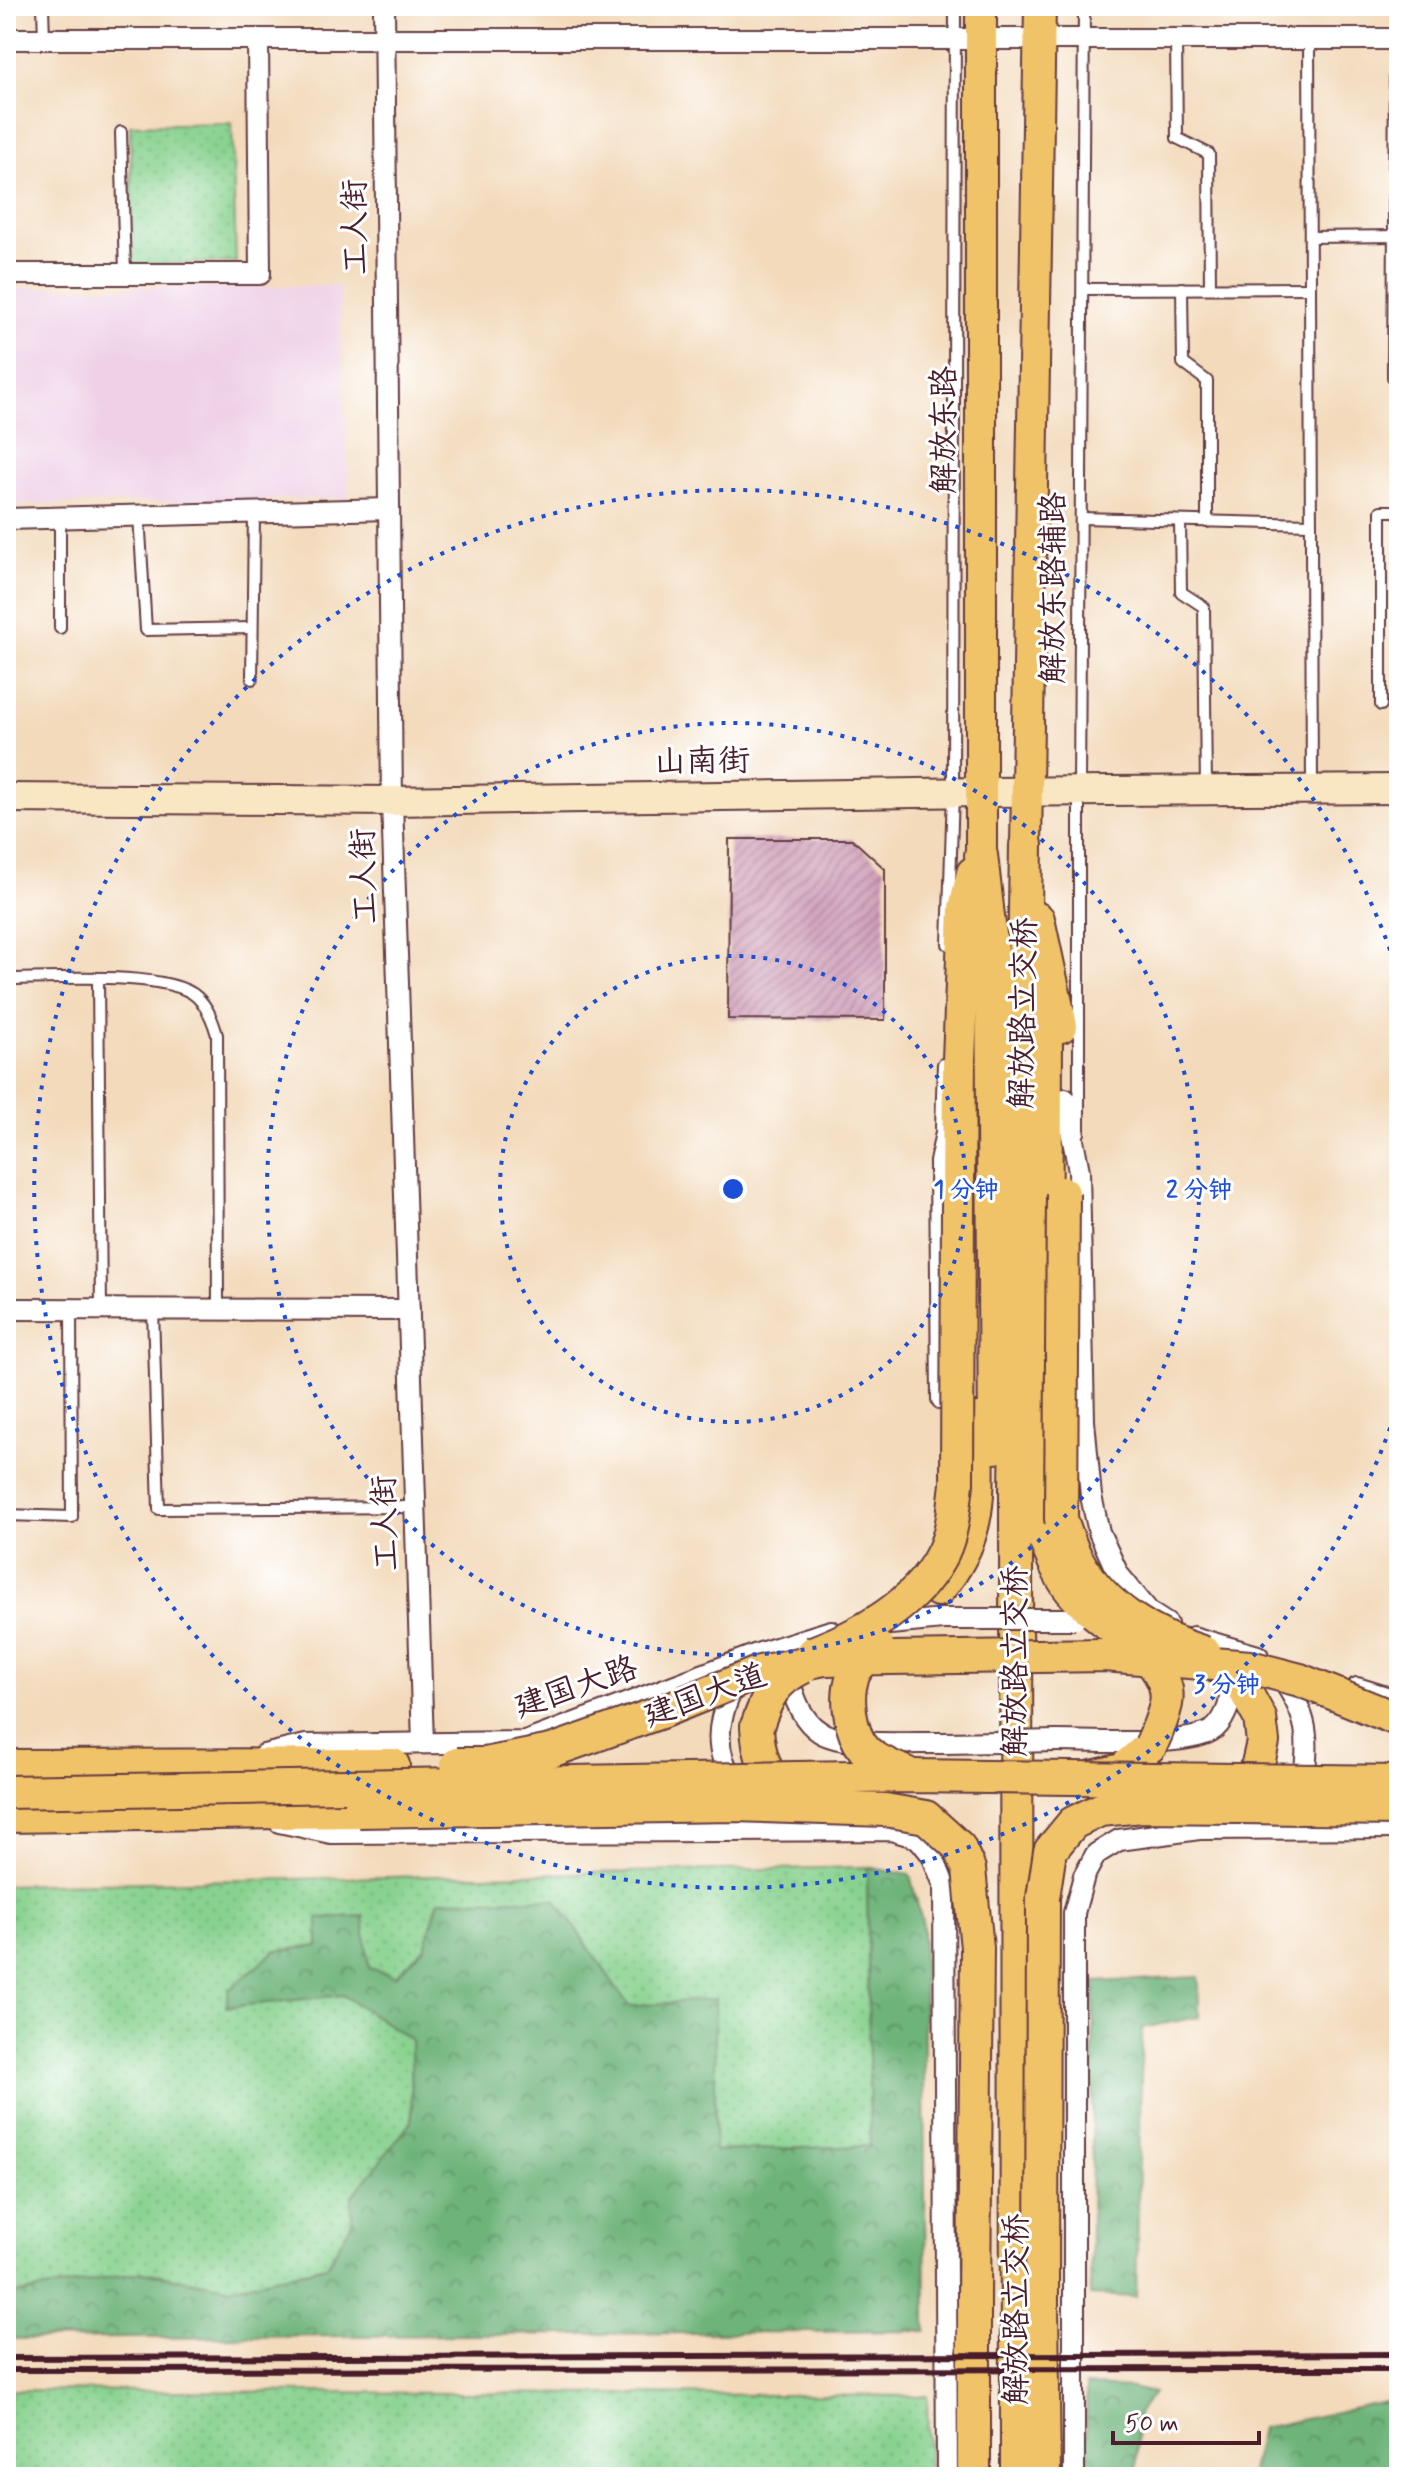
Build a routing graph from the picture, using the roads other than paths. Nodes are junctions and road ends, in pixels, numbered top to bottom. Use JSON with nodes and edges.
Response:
{"nodes":[{"id":1,"x":43,"y":6,"type":"edge"},
{"id":2,"x":384,"y":6,"type":"edge"},
{"id":3,"x":955,"y":6,"type":"edge"},
{"id":4,"x":981,"y":6,"type":"edge"},
{"id":5,"x":1040,"y":6,"type":"edge"},
{"id":6,"x":1084,"y":6,"type":"edge"},
{"id":7,"x":968,"y":37,"type":"junction"},
{"id":8,"x":1040,"y":38,"type":"junction"},
{"id":9,"x":1084,"y":38,"type":"junction"},
{"id":10,"x":6,"y":39,"type":"edge"},
{"id":11,"x":1176,"y":39,"type":"junction"},
{"id":12,"x":1309,"y":39,"type":"junction"},
{"id":13,"x":1399,"y":39,"type":"edge"},
{"id":14,"x":44,"y":40,"type":"junction"},
{"id":15,"x":258,"y":40,"type":"junction"},
{"id":16,"x":384,"y":41,"type":"junction"},
{"id":17,"x":1395,"y":67,"type":"dead end"},
{"id":18,"x":121,"y":132,"type":"dead end"},
{"id":19,"x":1396,"y":236,"type":"edge"},
{"id":20,"x":1310,"y":237,"type":"junction"},
{"id":21,"x":6,"y":274,"type":"edge"},
{"id":22,"x":125,"y":274,"type":"junction"},
{"id":23,"x":1182,"y":288,"type":"junction"},
{"id":24,"x":1210,"y":288,"type":"junction"},
{"id":25,"x":1310,"y":288,"type":"junction"},
{"id":26,"x":1083,"y":289,"type":"junction"},
{"id":27,"x":1393,"y":377,"type":"dead end"},
{"id":28,"x":389,"y":509,"type":"junction"},
{"id":29,"x":1399,"y":511,"type":"edge"},
{"id":30,"x":254,"y":512,"type":"junction"},
{"id":31,"x":139,"y":515,"type":"junction"},
{"id":32,"x":60,"y":517,"type":"junction"},
{"id":33,"x":1081,"y":518,"type":"junction"},
{"id":34,"x":6,"y":519,"type":"edge"},
{"id":35,"x":1180,"y":521,"type":"junction"},
{"id":36,"x":1207,"y":522,"type":"junction"},
{"id":37,"x":1311,"y":524,"type":"junction"},
{"id":38,"x":60,"y":628,"type":"dead end"},
{"id":39,"x":252,"y":628,"type":"junction"},
{"id":40,"x":252,"y":679,"type":"dead end"},
{"id":41,"x":1381,"y":705,"type":"dead end"},
{"id":42,"x":1399,"y":789,"type":"edge"},
{"id":43,"x":1206,"y":790,"type":"junction"},
{"id":44,"x":1312,"y":790,"type":"junction"},
{"id":45,"x":1028,"y":791,"type":"junction"},
{"id":46,"x":1079,"y":791,"type":"junction"},
{"id":47,"x":967,"y":792,"type":"junction"},
{"id":48,"x":6,"y":798,"type":"edge"},
{"id":49,"x":392,"y":801,"type":"junction"},
{"id":50,"x":1026,"y":845,"type":"junction"},
{"id":51,"x":981,"y":855,"type":"junction"},
{"id":52,"x":984,"y":892,"type":"junction"},
{"id":53,"x":1041,"y":941,"type":"junction"},
{"id":54,"x":947,"y":959,"type":"dead end"},
{"id":55,"x":6,"y":979,"type":"edge"},
{"id":56,"x":98,"y":979,"type":"junction"},
{"id":57,"x":951,"y":1063,"type":"junction"},
{"id":58,"x":1071,"y":1182,"type":"junction"},
{"id":59,"x":6,"y":1309,"type":"edge"},
{"id":60,"x":71,"y":1309,"type":"junction"},
{"id":61,"x":101,"y":1310,"type":"junction"},
{"id":62,"x":153,"y":1310,"type":"junction"},
{"id":63,"x":218,"y":1310,"type":"junction"},
{"id":64,"x":409,"y":1310,"type":"junction"},
{"id":65,"x":415,"y":1507,"type":"junction"},
{"id":66,"x":6,"y":1515,"type":"edge"},
{"id":67,"x":854,"y":1627,"type":"junction"},
{"id":68,"x":1185,"y":1634,"type":"junction"},
{"id":69,"x":816,"y":1648,"type":"junction"},
{"id":70,"x":758,"y":1663,"type":"junction"},
{"id":71,"x":1259,"y":1663,"type":"junction"},
{"id":72,"x":1214,"y":1664,"type":"junction"},
{"id":73,"x":1399,"y":1701,"type":"edge"},
{"id":74,"x":1399,"y":1720,"type":"edge"},
{"id":75,"x":423,"y":1743,"type":"junction"},
{"id":76,"x":6,"y":1766,"type":"edge"},
{"id":77,"x":219,"y":1766,"type":"junction"},
{"id":78,"x":912,"y":1776,"type":"junction"},
{"id":79,"x":1085,"y":1779,"type":"junction"},
{"id":80,"x":1399,"y":1782,"type":"edge"},
{"id":81,"x":6,"y":1792,"type":"edge"},
{"id":82,"x":1211,"y":1806,"type":"junction"},
{"id":83,"x":1399,"y":1809,"type":"edge"},
{"id":84,"x":232,"y":1813,"type":"junction"},
{"id":85,"x":6,"y":1816,"type":"edge"},
{"id":86,"x":799,"y":1819,"type":"junction"},
{"id":87,"x":1399,"y":1828,"type":"edge"},
{"id":88,"x":1261,"y":1829,"type":"junction"},
{"id":89,"x":947,"y":2477,"type":"edge"},
{"id":90,"x":974,"y":2477,"type":"edge"},
{"id":91,"x":1001,"y":2477,"type":"edge"},
{"id":92,"x":1017,"y":2477,"type":"edge"},
{"id":93,"x":1044,"y":2477,"type":"edge"},
{"id":94,"x":1074,"y":2477,"type":"edge"}],
"edges":[{"from":1,"to":14,"type":"lane"},
{"from":2,"to":16,"type":"street","name":"工人街"},
{"from":3,"to":7,"type":"lane"},
{"from":4,"to":7,"type":"main road","name":"解放东路"},
{"from":5,"to":8,"type":"main road"},
{"from":6,"to":9,"type":"lane","name":"解放东路辅路"},
{"from":7,"to":8,"type":"street"},
{"from":7,"to":16,"type":"street"},
{"from":7,"to":47,"type":"main road","name":"解放东路"},
{"from":8,"to":9,"type":"street"},
{"from":8,"to":45,"type":"main road"},
{"from":9,"to":11,"type":"street"},
{"from":9,"to":26,"type":"lane","name":"解放东路辅路"},
{"from":10,"to":14,"type":"street"},
{"from":11,"to":12,"type":"street"},
{"from":11,"to":24,"type":"lane"},
{"from":12,"to":13,"type":"street"},
{"from":12,"to":20,"type":"lane"},
{"from":14,"to":15,"type":"street"},
{"from":15,"to":16,"type":"street"},
{"from":15,"to":22,"type":"street"},
{"from":16,"to":28,"type":"street","name":"工人街"},
{"from":17,"to":19,"type":"lane"},
{"from":18,"to":22,"type":"lane"},
{"from":19,"to":20,"type":"lane"},
{"from":19,"to":27,"type":"lane"},
{"from":20,"to":25,"type":"lane"},
{"from":21,"to":22,"type":"street"},
{"from":23,"to":24,"type":"lane"},
{"from":23,"to":26,"type":"lane"},
{"from":23,"to":36,"type":"lane"},
{"from":24,"to":25,"type":"lane"},
{"from":25,"to":37,"type":"lane"},
{"from":26,"to":33,"type":"lane","name":"解放东路辅路"},
{"from":28,"to":30,"type":"street"},
{"from":28,"to":49,"type":"street","name":"工人街"},
{"from":29,"to":41,"type":"lane"},
{"from":30,"to":31,"type":"street"},
{"from":30,"to":39,"type":"lane"},
{"from":31,"to":32,"type":"street"},
{"from":31,"to":39,"type":"lane"},
{"from":32,"to":34,"type":"street"},
{"from":32,"to":38,"type":"lane"},
{"from":33,"to":35,"type":"lane"},
{"from":33,"to":46,"type":"lane","name":"解放东路辅路"},
{"from":35,"to":36,"type":"lane"},
{"from":35,"to":43,"type":"lane"},
{"from":36,"to":37,"type":"lane"},
{"from":37,"to":44,"type":"lane"},
{"from":39,"to":40,"type":"lane"},
{"from":42,"to":44,"type":"main road","name":"山南街"},
{"from":43,"to":44,"type":"main road","name":"山南街"},
{"from":43,"to":46,"type":"main road","name":"山南街"},
{"from":45,"to":46,"type":"main road","name":"山南街"},
{"from":45,"to":47,"type":"main road","name":"山南街"},
{"from":45,"to":50,"type":"main road"},
{"from":46,"to":58,"type":"lane","name":"解放东路辅路"},
{"from":47,"to":49,"type":"main road","name":"山南街"},
{"from":47,"to":51,"type":"main road","name":"解放东路"},
{"from":47,"to":54,"type":"lane"},
{"from":48,"to":49,"type":"main road","name":"山南街"},
{"from":49,"to":64,"type":"street","name":"工人街"},
{"from":50,"to":53,"type":"highway"},
{"from":50,"to":92,"type":"highway","name":"解放路立交桥"},
{"from":51,"to":52,"type":"highway","name":"解放路立交桥"},
{"from":51,"to":57,"type":"highway"},
{"from":52,"to":78,"type":"highway","bridge":true},
{"from":52,"to":91,"type":"highway","name":"解放路立交桥"},
{"from":53,"to":58,"type":"highway"},
{"from":53,"to":79,"type":"highway","bridge":true},
{"from":55,"to":56,"type":"lane"},
{"from":56,"to":61,"type":"lane"},
{"from":56,"to":63,"type":"lane"},
{"from":57,"to":67,"type":"street"},
{"from":57,"to":70,"type":"highway","bridge":true},
{"from":58,"to":68,"type":"street"},
{"from":58,"to":71,"type":"highway","bridge":true},
{"from":59,"to":60,"type":"street"},
{"from":60,"to":61,"type":"street"},
{"from":60,"to":66,"type":"lane"},
{"from":61,"to":62,"type":"street"},
{"from":62,"to":63,"type":"street"},
{"from":62,"to":65,"type":"lane"},
{"from":63,"to":64,"type":"street"},
{"from":64,"to":65,"type":"street","name":"工人街"},
{"from":65,"to":75,"type":"street","name":"工人街"},
{"from":67,"to":68,"type":"street","bridge":true},
{"from":67,"to":69,"type":"street"},
{"from":68,"to":69,"type":"street","bridge":true},
{"from":68,"to":71,"type":"street"},
{"from":69,"to":70,"type":"highway","name":"建国大道","bridge":true},
{"from":69,"to":72,"type":"highway","name":"建国大道","bridge":true},
{"from":69,"to":86,"type":"highway","bridge":true},
{"from":70,"to":75,"type":"street","name":"建国大路"},
{"from":70,"to":77,"type":"highway","name":"建国大道","bridge":true},
{"from":70,"to":86,"type":"street"},
{"from":71,"to":72,"type":"highway","name":"建国大道","bridge":true},
{"from":71,"to":73,"type":"street"},
{"from":71,"to":74,"type":"highway","name":"建国大道","bridge":true},
{"from":71,"to":88,"type":"street"},
{"from":72,"to":82,"type":"highway","bridge":true},
{"from":75,"to":77,"type":"street","name":"建国大路"},
{"from":76,"to":77,"type":"highway","name":"建国大道"},
{"from":78,"to":79,"type":"highway","name":"建国大道","bridge":true},
{"from":78,"to":81,"type":"highway","name":"建国大道","bridge":true},
{"from":79,"to":80,"type":"highway","name":"建国大道","bridge":true},
{"from":82,"to":83,"type":"highway","bridge":true},
{"from":82,"to":93,"type":"highway","bridge":true},
{"from":84,"to":85,"type":"highway"},
{"from":84,"to":86,"type":"highway","bridge":true},
{"from":84,"to":86,"type":"street"},
{"from":86,"to":89,"type":"street"},
{"from":86,"to":90,"type":"highway","bridge":true},
{"from":87,"to":88,"type":"street"},
{"from":88,"to":94,"type":"street"}]}
